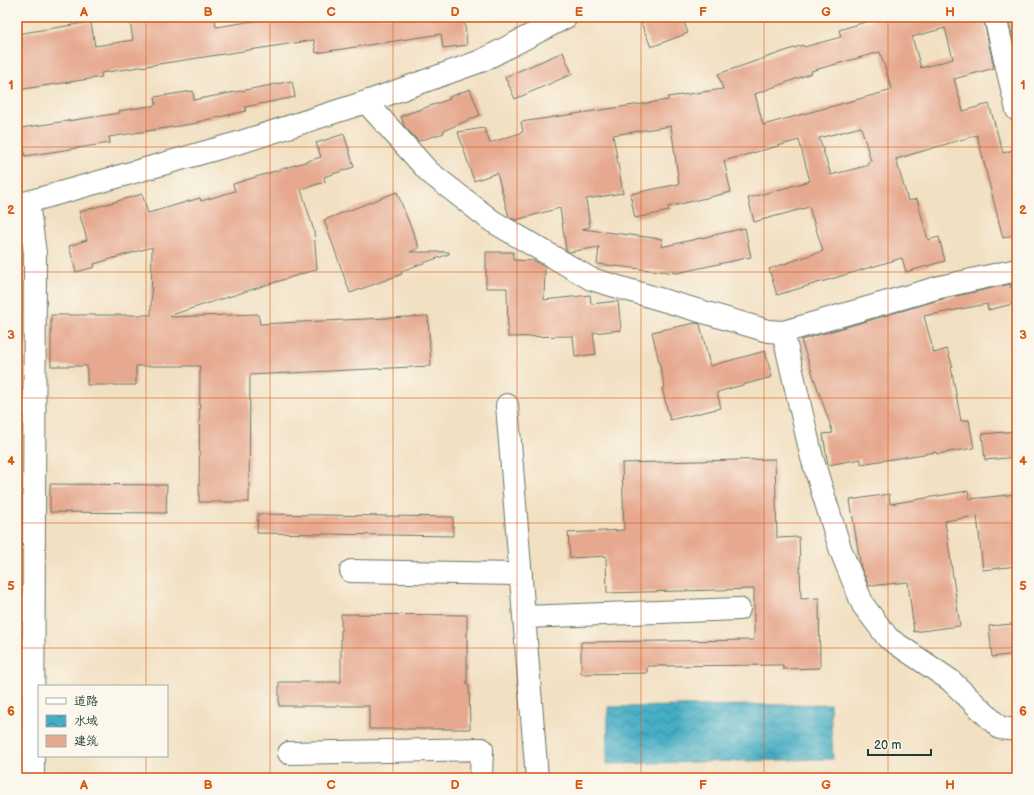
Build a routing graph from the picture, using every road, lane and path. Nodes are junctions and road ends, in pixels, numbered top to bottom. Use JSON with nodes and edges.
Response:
{"nodes":[{"id":1,"x":566,"y":17,"type":"edge"},
{"id":2,"x":995,"y":17,"type":"edge"},
{"id":3,"x":366,"y":102,"type":"junction"},
{"id":4,"x":1017,"y":110,"type":"edge"},
{"id":5,"x":23,"y":204,"type":"edge"},
{"id":6,"x":1017,"y":270,"type":"edge"},
{"id":7,"x":783,"y":332,"type":"junction"},
{"id":8,"x":507,"y":405,"type":"dead end"},
{"id":9,"x":351,"y":571,"type":"dead end"},
{"id":10,"x":521,"y":574,"type":"junction"},
{"id":11,"x":739,"y":609,"type":"dead end"},
{"id":12,"x":524,"y":617,"type":"junction"},
{"id":13,"x":1017,"y":730,"type":"edge"},
{"id":14,"x":289,"y":753,"type":"dead end"},
{"id":15,"x":33,"y":778,"type":"edge"},
{"id":16,"x":481,"y":778,"type":"edge"},
{"id":17,"x":537,"y":778,"type":"edge"}],
"edges":[{"from":1,"to":3,"type":"street"},
{"from":2,"to":4,"type":"street"},
{"from":3,"to":5,"type":"street"},
{"from":3,"to":7,"type":"street"},
{"from":5,"to":15,"type":"street"},
{"from":6,"to":7,"type":"street"},
{"from":7,"to":13,"type":"street"},
{"from":8,"to":10,"type":"street"},
{"from":9,"to":10,"type":"street"},
{"from":10,"to":12,"type":"street"},
{"from":11,"to":12,"type":"street"},
{"from":12,"to":17,"type":"street"},
{"from":14,"to":16,"type":"street"}]}
